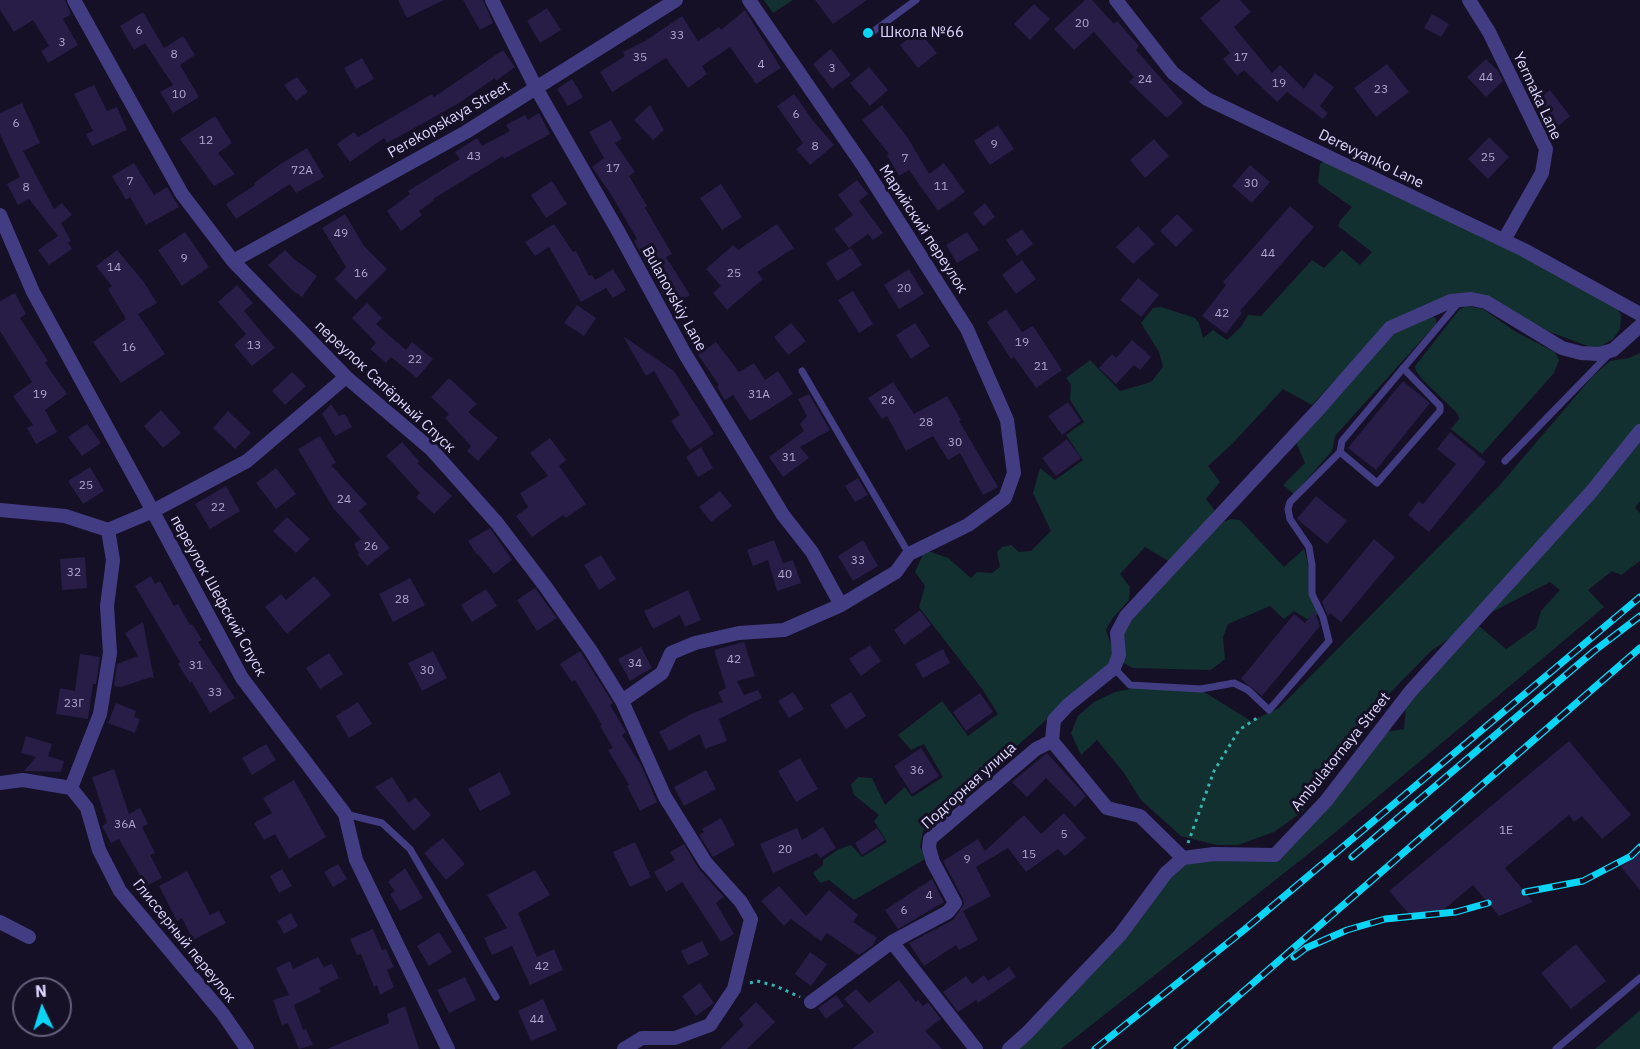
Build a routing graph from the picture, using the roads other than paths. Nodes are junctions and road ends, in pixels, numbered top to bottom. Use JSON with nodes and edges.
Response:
{"nodes":[{"id":1,"x":74,"y":0,"type":"edge"},
{"id":2,"x":492,"y":0,"type":"edge"},
{"id":3,"x":676,"y":0,"type":"edge"},
{"id":4,"x":749,"y":0,"type":"edge"},
{"id":5,"x":916,"y":0,"type":"edge"},
{"id":6,"x":1116,"y":0,"type":"edge"},
{"id":7,"x":1468,"y":0,"type":"edge"},
{"id":8,"x":867,"y":36,"type":"dead end"},
{"id":9,"x":536,"y":88,"type":"junction"},
{"id":10,"x":0,"y":215,"type":"edge"},
{"id":11,"x":1504,"y":240,"type":"junction"},
{"id":12,"x":232,"y":261,"type":"junction"},
{"id":13,"x":1460,"y":300,"type":"junction"},
{"id":14,"x":1640,"y":314,"type":"edge"},
{"id":15,"x":1640,"y":327,"type":"edge"},
{"id":16,"x":1613,"y":350,"type":"junction"},
{"id":17,"x":1403,"y":368,"type":"junction"},
{"id":18,"x":802,"y":371,"type":"dead end"},
{"id":19,"x":346,"y":378,"type":"junction"},
{"id":20,"x":1640,"y":431,"type":"edge"},
{"id":21,"x":1340,"y":452,"type":"junction"},
{"id":22,"x":1505,"y":461,"type":"dead end"},
{"id":23,"x":0,"y":510,"type":"edge"},
{"id":24,"x":153,"y":512,"type":"junction"},
{"id":25,"x":108,"y":530,"type":"junction"},
{"id":26,"x":909,"y":554,"type":"junction"},
{"id":27,"x":841,"y":605,"type":"junction"},
{"id":28,"x":1114,"y":668,"type":"junction"},
{"id":29,"x":622,"y":701,"type":"junction"},
{"id":30,"x":1052,"y":741,"type":"junction"},
{"id":31,"x":0,"y":783,"type":"edge"},
{"id":32,"x":71,"y":788,"type":"junction"},
{"id":33,"x":345,"y":814,"type":"junction"},
{"id":34,"x":1184,"y":858,"type":"junction"},
{"id":35,"x":0,"y":922,"type":"edge"},
{"id":36,"x":29,"y":937,"type":"dead end"},
{"id":37,"x":892,"y":942,"type":"junction"},
{"id":38,"x":1640,"y":978,"type":"edge"},
{"id":39,"x":496,"y":997,"type":"dead end"},
{"id":40,"x":811,"y":1002,"type":"road end"},
{"id":41,"x":247,"y":1049,"type":"edge"},
{"id":42,"x":448,"y":1049,"type":"edge"},
{"id":43,"x":624,"y":1049,"type":"edge"},
{"id":44,"x":976,"y":1049,"type":"edge"},
{"id":45,"x":1009,"y":1049,"type":"edge"},
{"id":46,"x":1556,"y":1049,"type":"edge"}],
"edges":[{"from":1,"to":12,"type":"street","name":"переулок Сапёрный Спуск"},
{"from":2,"to":9,"type":"street","name":"Bulanovskiy Lane"},
{"from":3,"to":9,"type":"street","name":"Perekopskaya Street"},
{"from":4,"to":26,"type":"street","name":"Марийский переулок"},
{"from":5,"to":8,"type":"lane"},
{"from":6,"to":11,"type":"street","name":"Derevyanko Lane"},
{"from":7,"to":11,"type":"street","name":"Yermaka Lane"},
{"from":9,"to":12,"type":"street","name":"Perekopskaya Street"},
{"from":9,"to":27,"type":"street","name":"Bulanovskiy Lane"},
{"from":10,"to":24,"type":"street","name":"переулок Шефский Спуск"},
{"from":11,"to":14,"type":"street","name":"Derevyanko Lane"},
{"from":12,"to":19,"type":"street","name":"переулок Сапёрный Спуск"},
{"from":13,"to":16,"type":"street"},
{"from":13,"to":17,"type":"lane"},
{"from":13,"to":28,"type":"street"},
{"from":15,"to":16,"type":"street"},
{"from":16,"to":22,"type":"lane"},
{"from":17,"to":21,"type":"lane"},
{"from":17,"to":21,"type":"lane"},
{"from":18,"to":26,"type":"lane"},
{"from":19,"to":24,"type":"street"},
{"from":19,"to":29,"type":"street","name":"переулок Сапёрный Спуск"},
{"from":20,"to":34,"type":"street","name":"Ambulatornaya Street"},
{"from":21,"to":28,"type":"lane"},
{"from":23,"to":25,"type":"street"},
{"from":24,"to":25,"type":"street"},
{"from":24,"to":33,"type":"street","name":"переулок Шефский Спуск"},
{"from":25,"to":32,"type":"street"},
{"from":26,"to":27,"type":"street"},
{"from":27,"to":29,"type":"street"},
{"from":28,"to":30,"type":"street"},
{"from":29,"to":43,"type":"street","name":"переулок Сапёрный Спуск"},
{"from":30,"to":34,"type":"street"},
{"from":30,"to":37,"type":"street","name":"Подгорная улица"},
{"from":31,"to":32,"type":"street"},
{"from":32,"to":41,"type":"street","name":"Глиссерный переулок"},
{"from":33,"to":39,"type":"lane"},
{"from":33,"to":42,"type":"street","name":"переулок Шефский Спуск"},
{"from":34,"to":45,"type":"street"},
{"from":35,"to":36,"type":"street"},
{"from":37,"to":40,"type":"street","name":"Подгорная улица"},
{"from":37,"to":44,"type":"street"},
{"from":38,"to":46,"type":"lane"}]}
